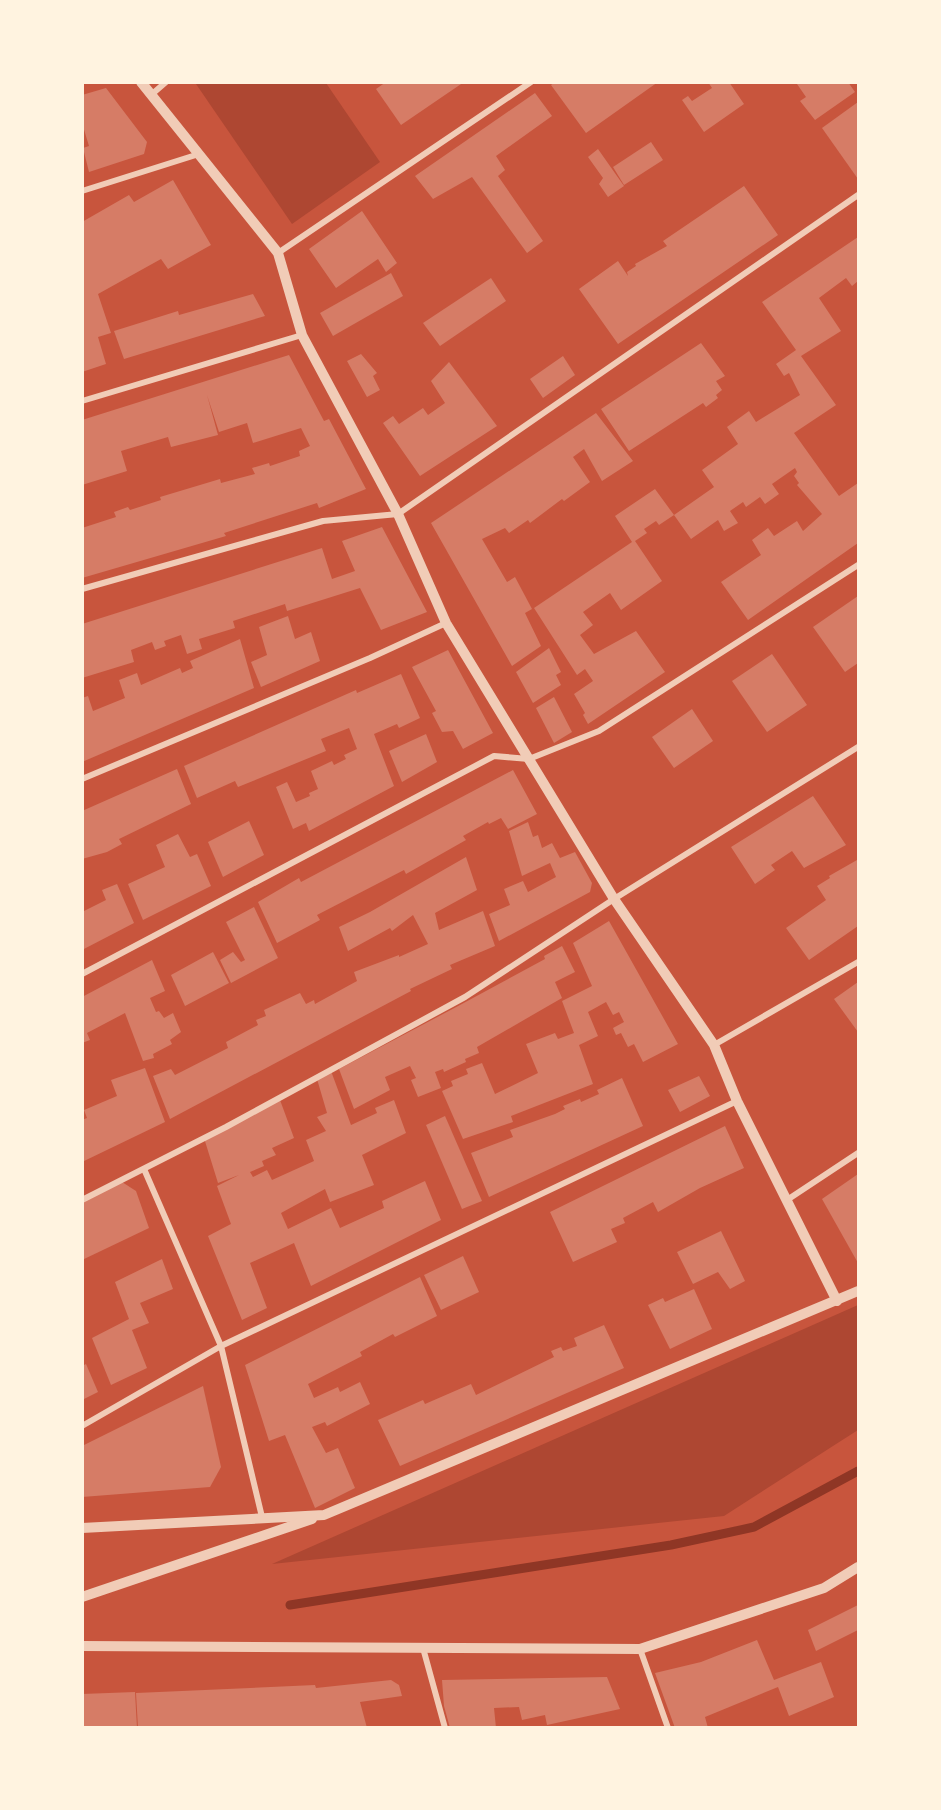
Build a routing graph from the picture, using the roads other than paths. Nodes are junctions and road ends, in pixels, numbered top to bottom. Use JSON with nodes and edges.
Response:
{"nodes":[{"id":1,"x":141,"y":82,"type":"edge"},
{"id":2,"x":166,"y":82,"type":"edge"},
{"id":3,"x":531,"y":82,"type":"edge"},
{"id":4,"x":151,"y":94,"type":"junction"},
{"id":5,"x":199,"y":154,"type":"junction"},
{"id":6,"x":82,"y":191,"type":"edge"},
{"id":7,"x":858,"y":195,"type":"edge"},
{"id":8,"x":278,"y":253,"type":"junction"},
{"id":9,"x":302,"y":335,"type":"junction"},
{"id":10,"x":82,"y":401,"type":"edge"},
{"id":11,"x":398,"y":514,"type":"junction"},
{"id":12,"x":858,"y":566,"type":"edge"},
{"id":13,"x":82,"y":589,"type":"edge"},
{"id":14,"x":446,"y":623,"type":"junction"},
{"id":15,"x":858,"y":747,"type":"edge"},
{"id":16,"x":529,"y":759,"type":"junction"},
{"id":17,"x":82,"y":779,"type":"edge"},
{"id":18,"x":614,"y":898,"type":"junction"},
{"id":19,"x":858,"y":962,"type":"edge"},
{"id":20,"x":82,"y":974,"type":"edge"},
{"id":21,"x":714,"y":1046,"type":"junction"},
{"id":22,"x":737,"y":1101,"type":"junction"},
{"id":23,"x":858,"y":1153,"type":"edge"},
{"id":24,"x":144,"y":1169,"type":"junction"},
{"id":25,"x":82,"y":1200,"type":"edge"},
{"id":26,"x":787,"y":1200,"type":"junction"},
{"id":27,"x":858,"y":1291,"type":"edge"},
{"id":28,"x":837,"y":1301,"type":"junction"},
{"id":29,"x":221,"y":1346,"type":"junction"},
{"id":30,"x":82,"y":1426,"type":"edge"},
{"id":31,"x":324,"y":1515,"type":"junction"},
{"id":32,"x":262,"y":1517,"type":"junction"},
{"id":33,"x":82,"y":1528,"type":"edge"},
{"id":34,"x":858,"y":1567,"type":"edge"},
{"id":35,"x":82,"y":1597,"type":"edge"},
{"id":36,"x":82,"y":1646,"type":"edge"},
{"id":37,"x":423,"y":1648,"type":"junction"},
{"id":38,"x":640,"y":1649,"type":"junction"},
{"id":39,"x":445,"y":1728,"type":"edge"},
{"id":40,"x":668,"y":1728,"type":"edge"}],
"edges":[{"from":1,"to":4,"type":"street"},
{"from":2,"to":4,"type":"street"},
{"from":3,"to":8,"type":"street"},
{"from":4,"to":5,"type":"street"},
{"from":5,"to":6,"type":"street"},
{"from":5,"to":8,"type":"street"},
{"from":7,"to":11,"type":"street"},
{"from":8,"to":9,"type":"street"},
{"from":9,"to":10,"type":"street"},
{"from":9,"to":11,"type":"street"},
{"from":11,"to":13,"type":"street"},
{"from":11,"to":14,"type":"street"},
{"from":12,"to":16,"type":"street"},
{"from":14,"to":16,"type":"street"},
{"from":14,"to":17,"type":"street"},
{"from":15,"to":18,"type":"street"},
{"from":16,"to":18,"type":"street"},
{"from":16,"to":20,"type":"street"},
{"from":18,"to":21,"type":"street"},
{"from":18,"to":24,"type":"street"},
{"from":19,"to":21,"type":"street"},
{"from":21,"to":22,"type":"street"},
{"from":22,"to":26,"type":"street"},
{"from":22,"to":29,"type":"street"},
{"from":23,"to":26,"type":"street"},
{"from":24,"to":25,"type":"street"},
{"from":24,"to":29,"type":"street"},
{"from":26,"to":28,"type":"street"},
{"from":27,"to":28,"type":"street"},
{"from":28,"to":31,"type":"street"},
{"from":29,"to":30,"type":"street"},
{"from":29,"to":32,"type":"street"},
{"from":31,"to":32,"type":"street"},
{"from":31,"to":35,"type":"street"},
{"from":32,"to":33,"type":"street"},
{"from":34,"to":38,"type":"street"},
{"from":36,"to":37,"type":"street"},
{"from":37,"to":38,"type":"street"},
{"from":37,"to":39,"type":"street"},
{"from":38,"to":40,"type":"street"}]}
